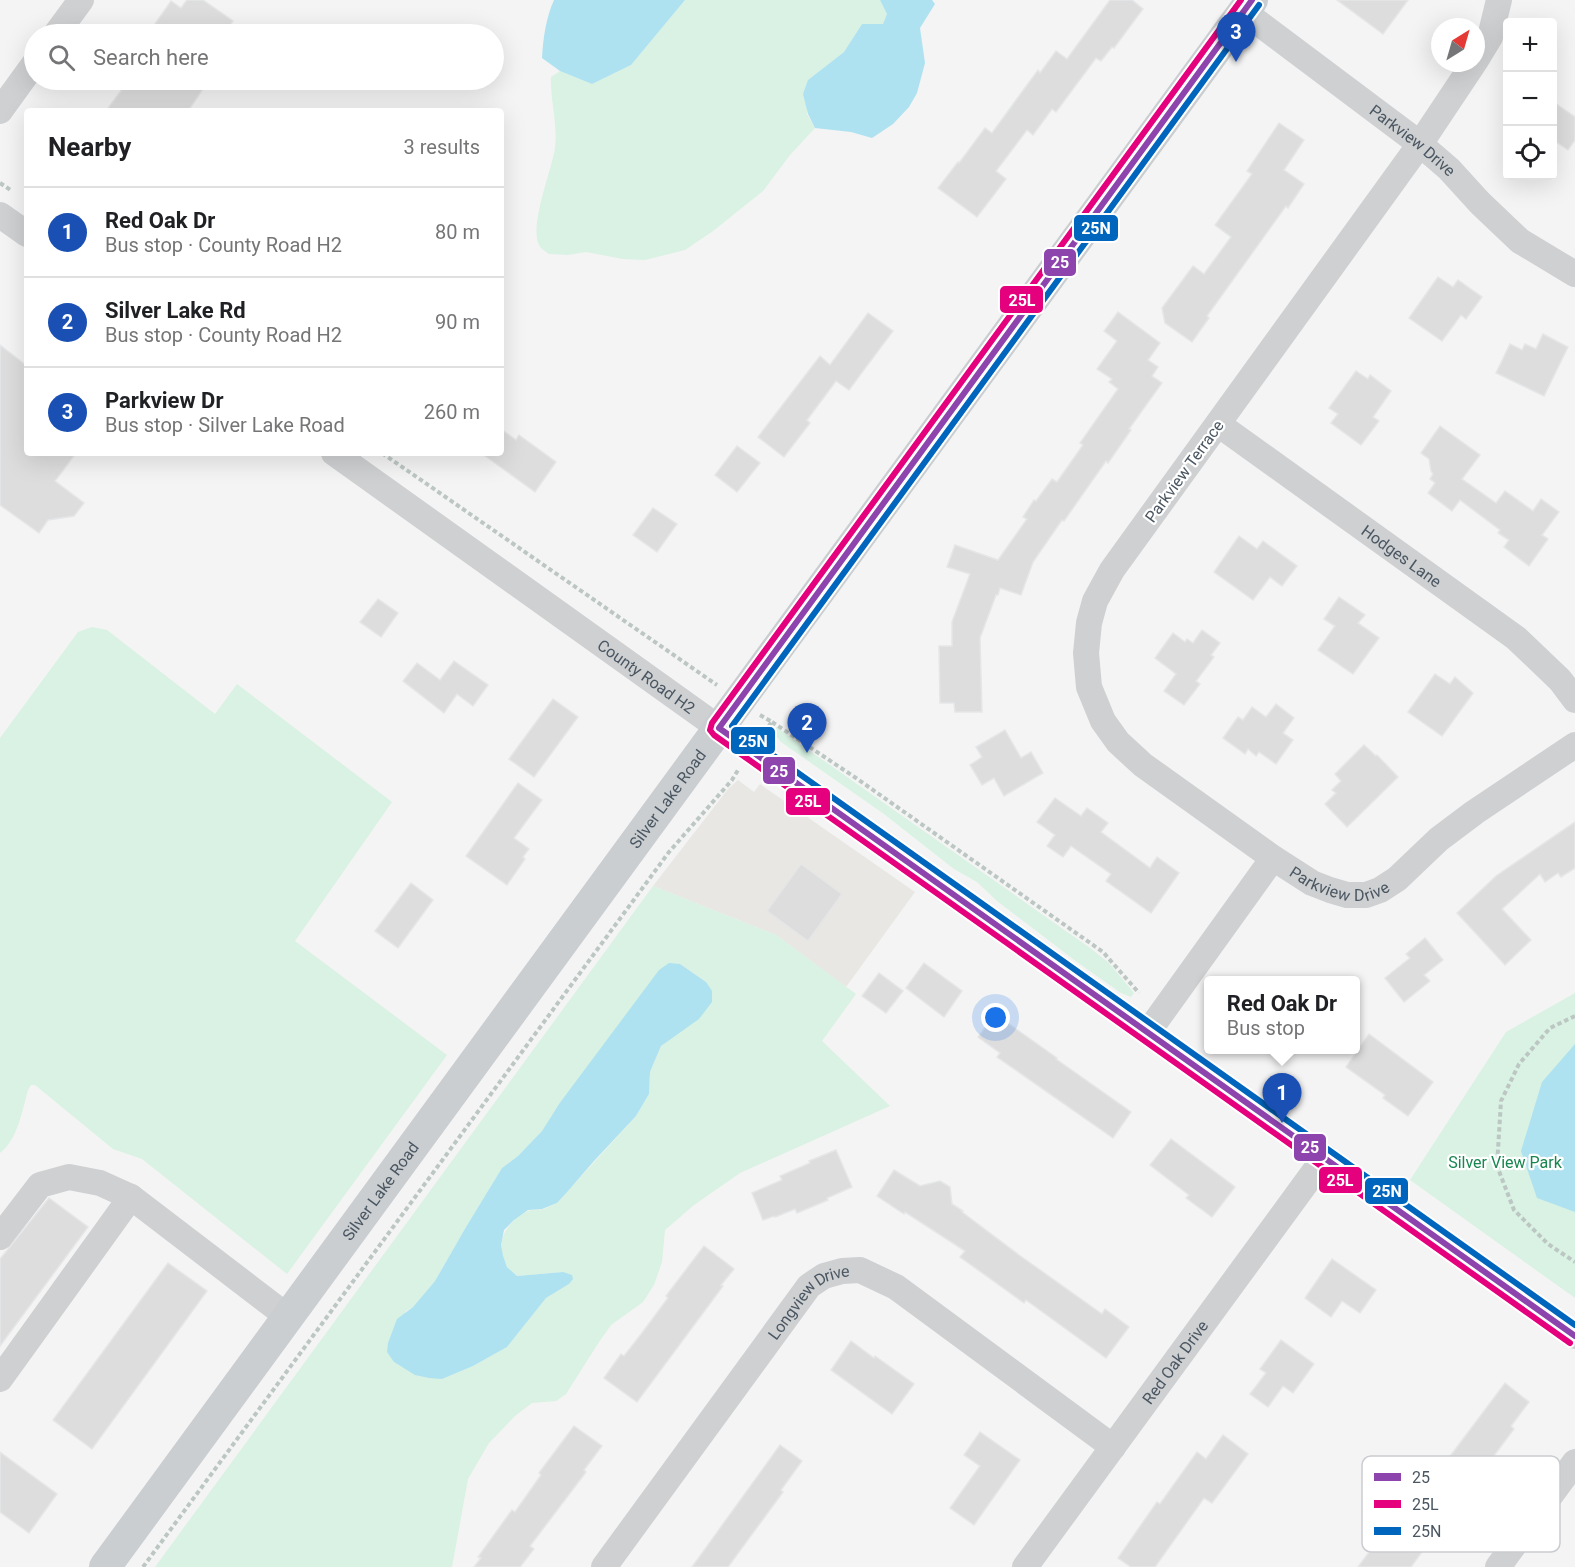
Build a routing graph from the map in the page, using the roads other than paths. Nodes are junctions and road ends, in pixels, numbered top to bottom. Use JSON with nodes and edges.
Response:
{"nodes":[{"id":1,"x":81,"y":0,"type":"edge"},
{"id":2,"x":1499,"y":0,"type":"edge"},
{"id":3,"x":1248,"y":6,"type":"edge"},
{"id":4,"x":63,"y":24,"type":"edge"},
{"id":5,"x":1485,"y":46,"type":"edge"},
{"id":6,"x":1468,"y":72,"type":"edge"},
{"id":7,"x":24,"y":78,"type":"edge"},
{"id":8,"x":0,"y":111,"type":"edge"},
{"id":9,"x":1420,"y":144,"type":"junction"},
{"id":10,"x":0,"y":215,"type":"edge"},
{"id":11,"x":24,"y":232,"type":"edge"},
{"id":12,"x":1575,"y":274,"type":"edge"},
{"id":13,"x":1218,"y":424,"type":"junction"},
{"id":14,"x":338,"y":456,"type":"edge"},
{"id":15,"x":1575,"y":700,"type":"edge"},
{"id":16,"x":719,"y":728,"type":"junction"},
{"id":17,"x":1575,"y":745,"type":"edge"},
{"id":18,"x":1273,"y":858,"type":"junction"},
{"id":19,"x":1155,"y":1023,"type":"junction"},
{"id":20,"x":1325,"y":1157,"type":"junction"},
{"id":21,"x":131,"y":1197,"type":"junction"},
{"id":22,"x":0,"y":1237,"type":"edge"},
{"id":23,"x":288,"y":1317,"type":"junction"},
{"id":24,"x":1575,"y":1336,"type":"edge"},
{"id":25,"x":0,"y":1379,"type":"edge"},
{"id":26,"x":1113,"y":1447,"type":"junction"},
{"id":27,"x":1575,"y":1462,"type":"edge"},
{"id":28,"x":1560,"y":1482,"type":"edge"},
{"id":29,"x":1509,"y":1552,"type":"edge"},
{"id":30,"x":105,"y":1567,"type":"edge"},
{"id":31,"x":604,"y":1567,"type":"edge"},
{"id":32,"x":1025,"y":1567,"type":"edge"},
{"id":33,"x":1498,"y":1567,"type":"edge"}],
"edges":[{"from":1,"to":4,"type":"street"},
{"from":2,"to":5,"type":"street","name":"Parkview Terrace"},
{"from":3,"to":9,"type":"street","name":"Parkview Drive"},
{"from":3,"to":16,"type":"main road","name":"Silver Lake Road"},
{"from":6,"to":9,"type":"street","name":"Parkview Terrace"},
{"from":7,"to":8,"type":"street"},
{"from":9,"to":12,"type":"street","name":"Parkview Drive"},
{"from":9,"to":13,"type":"street","name":"Parkview Terrace"},
{"from":10,"to":11,"type":"street"},
{"from":13,"to":15,"type":"street","name":"Hodges Lane"},
{"from":13,"to":18,"type":"street","name":"Parkview Terrace"},
{"from":14,"to":16,"type":"street","name":"County Road H2"},
{"from":16,"to":19,"type":"street","name":"County Road H2"},
{"from":16,"to":23,"type":"main road","name":"Silver Lake Road"},
{"from":17,"to":18,"type":"street","name":"Parkview Drive"},
{"from":18,"to":19,"type":"street","name":"Parkview Drive"},
{"from":19,"to":20,"type":"street","name":"County Road H2"},
{"from":20,"to":24,"type":"street","name":"County Road H2"},
{"from":20,"to":26,"type":"street","name":"Red Oak Drive"},
{"from":21,"to":22,"type":"street"},
{"from":21,"to":23,"type":"street"},
{"from":21,"to":25,"type":"street"},
{"from":23,"to":30,"type":"main road","name":"Silver Lake Road"},
{"from":26,"to":31,"type":"street","name":"Longview Drive"},
{"from":26,"to":32,"type":"street","name":"Red Oak Drive"},
{"from":27,"to":28,"type":"street"},
{"from":29,"to":33,"type":"street"}]}
